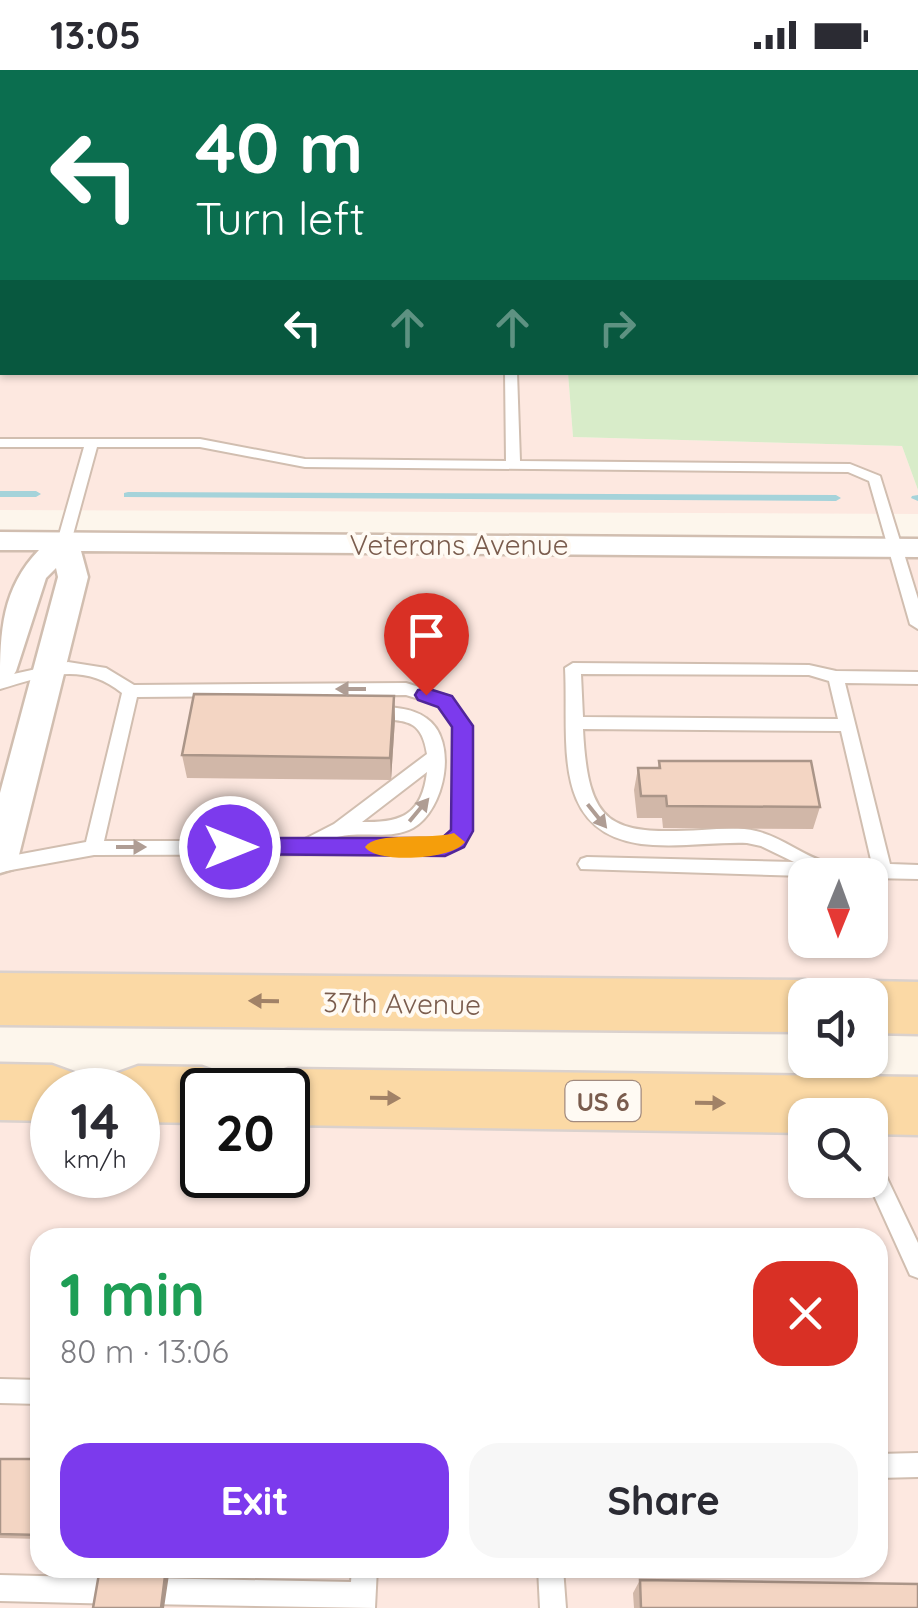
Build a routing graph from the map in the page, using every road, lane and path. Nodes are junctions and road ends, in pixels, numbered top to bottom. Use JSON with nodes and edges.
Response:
{"nodes":[{"id":1,"x":511,"y":375,"type":"edge"},
{"id":2,"x":0,"y":444,"type":"edge"},
{"id":3,"x":91,"y":445,"type":"junction"},
{"id":4,"x":513,"y":465,"type":"junction"},
{"id":5,"x":0,"y":541,"type":"edge"},
{"id":6,"x":64,"y":542,"type":"junction"},
{"id":7,"x":907,"y":548,"type":"edge"},
{"id":8,"x":918,"y":624,"type":"edge"},
{"id":9,"x":48,"y":668,"type":"junction"},
{"id":10,"x":0,"y":671,"type":"edge"},
{"id":11,"x":836,"y":677,"type":"junction"},
{"id":12,"x":918,"y":678,"type":"edge"},
{"id":13,"x":0,"y":683,"type":"edge"},
{"id":14,"x":130,"y":690,"type":"junction"},
{"id":15,"x":182,"y":690,"type":"junction"},
{"id":16,"x":240,"y":710,"type":"edge"},
{"id":17,"x":351,"y":712,"type":"edge"},
{"id":18,"x":578,"y":723,"type":"junction"},
{"id":19,"x":848,"y":725,"type":"junction"},
{"id":20,"x":434,"y":757,"type":"junction"},
{"id":21,"x":340,"y":829,"type":"junction"},
{"id":22,"x":298,"y":847,"type":"junction"},
{"id":23,"x":94,"y":848,"type":"junction"},
{"id":24,"x":799,"y":858,"type":"edge"},
{"id":25,"x":880,"y":858,"type":"edge"},
{"id":26,"x":0,"y":862,"type":"edge"},
{"id":27,"x":588,"y":864,"type":"dead end"},
{"id":28,"x":788,"y":869,"type":"edge"},
{"id":29,"x":888,"y":871,"type":"edge"},
{"id":30,"x":918,"y":872,"type":"edge"},
{"id":31,"x":0,"y":999,"type":"edge"},
{"id":32,"x":788,"y":1006,"type":"edge"},
{"id":33,"x":888,"y":1007,"type":"edge"},
{"id":34,"x":918,"y":1008,"type":"edge"},
{"id":35,"x":0,"y":1092,"type":"edge"},
{"id":36,"x":30,"y":1093,"type":"edge"},
{"id":37,"x":310,"y":1098,"type":"edge"},
{"id":38,"x":918,"y":1106,"type":"edge"},
{"id":39,"x":888,"y":1108,"type":"edge"},
{"id":40,"x":788,"y":1109,"type":"edge"},
{"id":41,"x":886,"y":1198,"type":"edge"},
{"id":42,"x":918,"y":1267,"type":"edge"},
{"id":43,"x":0,"y":1391,"type":"edge"},
{"id":44,"x":30,"y":1392,"type":"edge"},
{"id":45,"x":918,"y":1465,"type":"edge"},
{"id":46,"x":888,"y":1466,"type":"edge"},
{"id":47,"x":552,"y":1578,"type":"edge"},
{"id":48,"x":0,"y":1588,"type":"edge"},
{"id":49,"x":363,"y":1602,"type":"edge"},
{"id":50,"x":553,"y":1608,"type":"edge"}],
"edges":[{"from":1,"to":4,"type":"lane"},
{"from":2,"to":3,"type":"lane"},
{"from":3,"to":4,"type":"lane"},
{"from":3,"to":6,"type":"lane"},
{"from":4,"to":7,"type":"lane"},
{"from":5,"to":6,"type":"street","name":"Veterans Avenue"},
{"from":6,"to":7,"type":"street","name":"Veterans Avenue"},
{"from":6,"to":9,"type":"street"},
{"from":6,"to":10,"type":"street"},
{"from":7,"to":8,"type":"lane"},
{"from":9,"to":13,"type":"lane"},
{"from":9,"to":14,"type":"lane"},
{"from":9,"to":26,"type":"street"},
{"from":11,"to":12,"type":"lane"},
{"from":11,"to":18,"type":"lane"},
{"from":11,"to":19,"type":"lane"},
{"from":14,"to":15,"type":"lane"},
{"from":14,"to":23,"type":"lane"},
{"from":15,"to":16,"type":"lane"},
{"from":22,"to":15,"type":"lane","one_way":true},
{"from":17,"to":20,"type":"lane"},
{"from":18,"to":19,"type":"lane"},
{"from":18,"to":24,"type":"lane","one_way":true},
{"from":19,"to":25,"type":"lane"},
{"from":20,"to":21,"type":"lane"},
{"from":21,"to":20,"type":"lane","one_way":true},
{"from":21,"to":22,"type":"lane"},
{"from":23,"to":22,"type":"lane","one_way":true},
{"from":23,"to":26,"type":"lane"},
{"from":27,"to":28,"type":"lane"},
{"from":29,"to":30,"type":"lane"},
{"from":32,"to":31,"type":"main road","name":"37th Avenue","one_way":true},
{"from":33,"to":34,"type":"main road"},
{"from":35,"to":36,"type":"main road"},
{"from":37,"to":40,"type":"main road","number":"US 6","one_way":true},
{"from":38,"to":39,"type":"main road","number":"US 6"},
{"from":41,"to":42,"type":"lane"},
{"from":43,"to":44,"type":"lane"},
{"from":45,"to":46,"type":"lane"},
{"from":47,"to":50,"type":"lane"},
{"from":48,"to":49,"type":"lane"}]}
